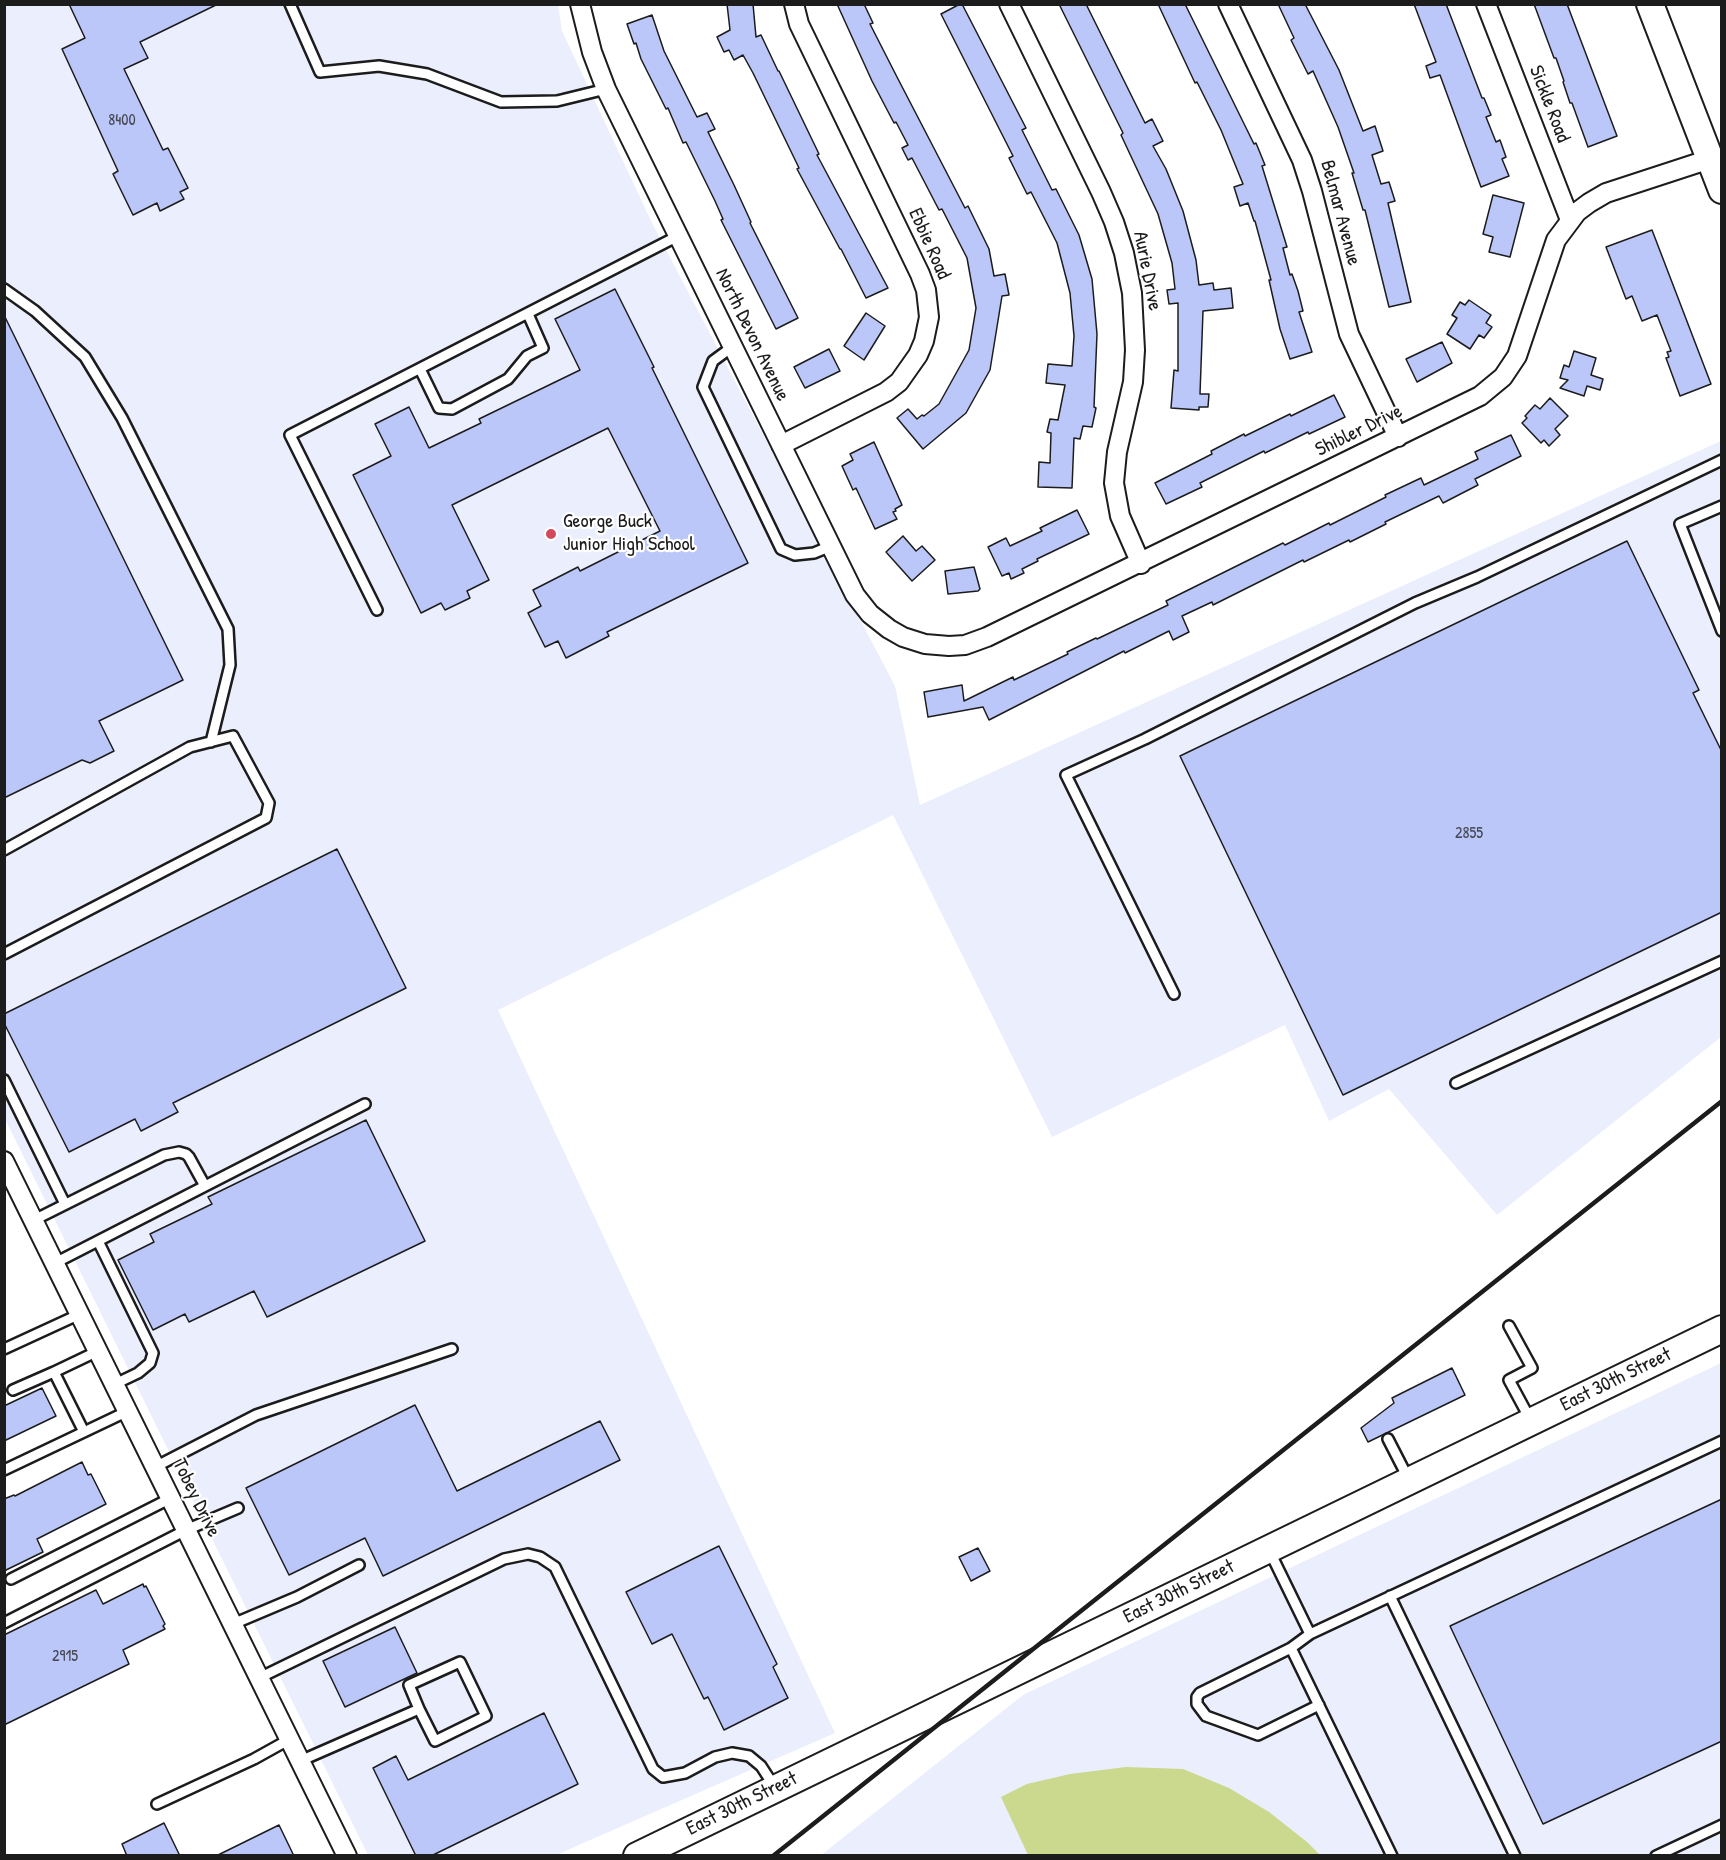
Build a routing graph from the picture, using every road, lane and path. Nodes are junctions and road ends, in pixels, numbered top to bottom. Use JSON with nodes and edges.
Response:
{"nodes":[{"id":1,"x":290,"y":4,"type":"edge"},
{"id":2,"x":580,"y":4,"type":"edge"},
{"id":3,"x":794,"y":4,"type":"edge"},
{"id":4,"x":1009,"y":4,"type":"edge"},
{"id":5,"x":1228,"y":4,"type":"edge"},
{"id":6,"x":1486,"y":4,"type":"edge"},
{"id":7,"x":1650,"y":4,"type":"edge"},
{"id":8,"x":606,"y":89,"type":"junction"},
{"id":9,"x":1710,"y":159,"type":"junction"},
{"id":10,"x":1722,"y":190,"type":"edge"},
{"id":11,"x":1570,"y":220,"type":"junction"},
{"id":12,"x":678,"y":236,"type":"junction"},
{"id":13,"x":4,"y":289,"type":"edge"},
{"id":14,"x":528,"y":314,"type":"junction"},
{"id":15,"x":732,"y":346,"type":"junction"},
{"id":16,"x":420,"y":369,"type":"junction"},
{"id":17,"x":1398,"y":437,"type":"junction"},
{"id":18,"x":781,"y":445,"type":"junction"},
{"id":19,"x":1722,"y":460,"type":"edge"},
{"id":20,"x":1722,"y":506,"type":"edge"},
{"id":21,"x":831,"y":546,"type":"junction"},
{"id":22,"x":1140,"y":564,"type":"junction"},
{"id":23,"x":377,"y":610,"type":"dead end"},
{"id":24,"x":1722,"y":631,"type":"edge"},
{"id":25,"x":933,"y":645,"type":"joint"},
{"id":26,"x":211,"y":742,"type":"junction"},
{"id":27,"x":4,"y":850,"type":"edge"},
{"id":28,"x":4,"y":954,"type":"edge"},
{"id":29,"x":1722,"y":961,"type":"edge"},
{"id":30,"x":1174,"y":994,"type":"dead end"},
{"id":31,"x":4,"y":1080,"type":"edge"},
{"id":32,"x":1456,"y":1083,"type":"dead end"},
{"id":33,"x":365,"y":1104,"type":"dead end"},
{"id":34,"x":4,"y":1161,"type":"edge"},
{"id":35,"x":205,"y":1186,"type":"junction"},
{"id":36,"x":65,"y":1204,"type":"junction"},
{"id":37,"x":34,"y":1220,"type":"junction"},
{"id":38,"x":98,"y":1241,"type":"junction"},
{"id":39,"x":55,"y":1263,"type":"junction"},
{"id":40,"x":80,"y":1314,"type":"junction"},
{"id":41,"x":1509,"y":1326,"type":"dead end"},
{"id":42,"x":1722,"y":1329,"type":"edge"},
{"id":43,"x":4,"y":1349,"type":"edge"},
{"id":44,"x":452,"y":1349,"type":"dead end"},
{"id":45,"x":98,"y":1351,"type":"junction"},
{"id":46,"x":54,"y":1372,"type":"junction"},
{"id":47,"x":114,"y":1384,"type":"junction"},
{"id":48,"x":13,"y":1390,"type":"dead end"},
{"id":49,"x":128,"y":1411,"type":"junction"},
{"id":50,"x":1531,"y":1421,"type":"junction"},
{"id":51,"x":84,"y":1432,"type":"junction"},
{"id":52,"x":1388,"y":1439,"type":"dead end"},
{"id":53,"x":1722,"y":1441,"type":"edge"},
{"id":54,"x":155,"y":1467,"type":"junction"},
{"id":55,"x":4,"y":1470,"type":"edge"},
{"id":56,"x":1409,"y":1480,"type":"junction"},
{"id":57,"x":171,"y":1498,"type":"junction"},
{"id":58,"x":238,"y":1508,"type":"dead end"},
{"id":59,"x":186,"y":1530,"type":"junction"},
{"id":60,"x":1269,"y":1549,"type":"junction"},
{"id":61,"x":359,"y":1565,"type":"dead end"},
{"id":62,"x":11,"y":1579,"type":"dead end"},
{"id":63,"x":1390,"y":1596,"type":"junction"},
{"id":64,"x":4,"y":1623,"type":"edge"},
{"id":65,"x":233,"y":1624,"type":"junction"},
{"id":66,"x":1310,"y":1634,"type":"junction"},
{"id":67,"x":1291,"y":1648,"type":"junction"},
{"id":68,"x":260,"y":1678,"type":"junction"},
{"id":69,"x":1319,"y":1705,"type":"junction"},
{"id":70,"x":419,"y":1709,"type":"junction"},
{"id":71,"x":290,"y":1739,"type":"junction"},
{"id":72,"x":300,"y":1761,"type":"junction"},
{"id":73,"x":776,"y":1788,"type":"junction"},
{"id":74,"x":158,"y":1804,"type":"dead end"},
{"id":75,"x":1722,"y":1825,"type":"edge"},
{"id":76,"x":347,"y":1856,"type":"edge"},
{"id":77,"x":637,"y":1856,"type":"edge"},
{"id":78,"x":1392,"y":1856,"type":"edge"},
{"id":79,"x":1515,"y":1856,"type":"edge"},
{"id":80,"x":1656,"y":1856,"type":"edge"}],
"edges":[{"from":1,"to":8,"type":"lane"},
{"from":2,"to":8,"type":"street","name":"North Devon Avenue"},
{"from":3,"to":18,"type":"street","name":"Ebbie Road"},
{"from":4,"to":22,"type":"street","name":"Aurie Drive"},
{"from":5,"to":17,"type":"street","name":"Belmar Avenue"},
{"from":6,"to":11,"type":"street","name":"Sickle Road"},
{"from":7,"to":9,"type":"main road"},
{"from":8,"to":12,"type":"street","name":"North Devon Avenue"},
{"from":9,"to":10,"type":"main road"},
{"from":9,"to":11,"type":"street","name":"Shibler Drive"},
{"from":11,"to":17,"type":"street","name":"Shibler Drive"},
{"from":12,"to":14,"type":"lane"},
{"from":12,"to":15,"type":"street","name":"North Devon Avenue"},
{"from":13,"to":26,"type":"lane"},
{"from":14,"to":16,"type":"lane"},
{"from":14,"to":16,"type":"lane"},
{"from":15,"to":18,"type":"street","name":"North Devon Avenue"},
{"from":15,"to":21,"type":"lane"},
{"from":16,"to":23,"type":"lane"},
{"from":17,"to":22,"type":"street","name":"Shibler Drive"},
{"from":18,"to":21,"type":"street","name":"North Devon Avenue"},
{"from":19,"to":30,"type":"lane"},
{"from":20,"to":24,"type":"lane"},
{"from":21,"to":25,"type":"street","name":"North Devon Avenue"},
{"from":22,"to":25,"type":"street","name":"Shibler Drive"},
{"from":26,"to":27,"type":"lane"},
{"from":26,"to":28,"type":"lane"},
{"from":29,"to":32,"type":"lane"},
{"from":31,"to":36,"type":"lane"},
{"from":33,"to":35,"type":"lane"},
{"from":34,"to":37,"type":"street","name":"Tobey Drive"},
{"from":35,"to":36,"type":"lane"},
{"from":35,"to":38,"type":"lane"},
{"from":36,"to":37,"type":"lane"},
{"from":37,"to":39,"type":"street","name":"Tobey Drive"},
{"from":38,"to":39,"type":"lane"},
{"from":38,"to":47,"type":"lane"},
{"from":39,"to":40,"type":"street","name":"Tobey Drive"},
{"from":40,"to":43,"type":"lane"},
{"from":40,"to":45,"type":"street","name":"Tobey Drive"},
{"from":41,"to":50,"type":"lane"},
{"from":42,"to":50,"type":"main road","name":"East 30th Street"},
{"from":44,"to":54,"type":"lane"},
{"from":45,"to":46,"type":"lane"},
{"from":45,"to":47,"type":"street","name":"Tobey Drive"},
{"from":46,"to":48,"type":"lane"},
{"from":46,"to":51,"type":"lane"},
{"from":47,"to":49,"type":"street","name":"Tobey Drive"},
{"from":49,"to":51,"type":"lane"},
{"from":49,"to":54,"type":"street","name":"Tobey Drive"},
{"from":50,"to":56,"type":"main road","name":"East 30th Street"},
{"from":51,"to":55,"type":"lane"},
{"from":52,"to":56,"type":"lane"},
{"from":53,"to":63,"type":"lane"},
{"from":54,"to":57,"type":"street","name":"Tobey Drive"},
{"from":56,"to":60,"type":"main road","name":"East 30th Street"},
{"from":57,"to":59,"type":"street","name":"Tobey Drive"},
{"from":57,"to":62,"type":"lane"},
{"from":58,"to":59,"type":"lane"},
{"from":59,"to":64,"type":"lane"},
{"from":59,"to":65,"type":"street","name":"Tobey Drive"},
{"from":60,"to":66,"type":"lane"},
{"from":60,"to":73,"type":"main road","name":"East 30th Street"},
{"from":61,"to":65,"type":"lane"},
{"from":63,"to":66,"type":"lane"},
{"from":63,"to":79,"type":"lane"},
{"from":65,"to":68,"type":"street","name":"Tobey Drive"},
{"from":66,"to":67,"type":"lane"},
{"from":67,"to":69,"type":"lane"},
{"from":67,"to":69,"type":"lane"},
{"from":68,"to":71,"type":"street","name":"Tobey Drive"},
{"from":68,"to":73,"type":"lane"},
{"from":69,"to":78,"type":"lane"},
{"from":70,"to":70,"type":"lane"},
{"from":70,"to":72,"type":"lane"},
{"from":71,"to":72,"type":"street","name":"Tobey Drive"},
{"from":71,"to":74,"type":"lane"},
{"from":72,"to":76,"type":"street","name":"Tobey Drive"},
{"from":73,"to":77,"type":"main road","name":"East 30th Street"},
{"from":75,"to":80,"type":"lane"}]}
